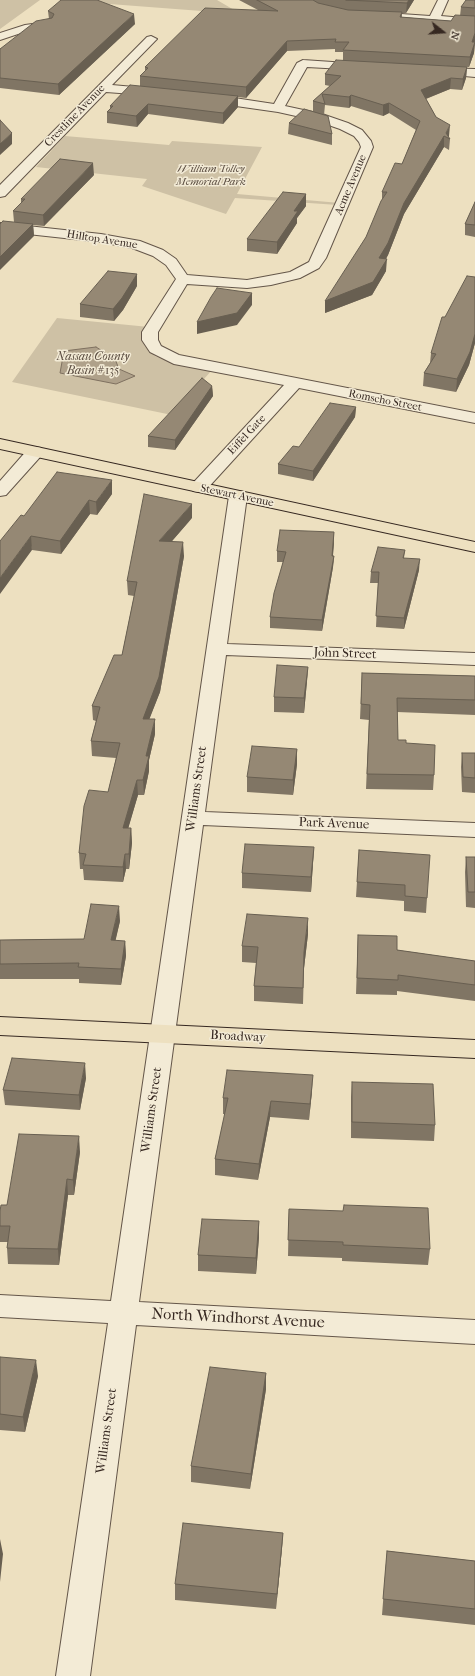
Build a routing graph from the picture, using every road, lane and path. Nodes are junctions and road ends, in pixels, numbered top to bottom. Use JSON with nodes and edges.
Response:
{"nodes":[{"id":1,"x":443,"y":0,"type":"edge"},
{"id":2,"x":387,"y":17,"type":"edge"},
{"id":3,"x":434,"y":19,"type":"junction"},
{"id":4,"x":475,"y":22,"type":"edge"},
{"id":5,"x":47,"y":24,"type":"edge"},
{"id":6,"x":0,"y":37,"type":"edge"},
{"id":7,"x":151,"y":39,"type":"dead end"},
{"id":8,"x":374,"y":67,"type":"edge"},
{"id":9,"x":428,"y":70,"type":"edge"},
{"id":10,"x":475,"y":73,"type":"edge"},
{"id":11,"x":103,"y":88,"type":"junction"},
{"id":12,"x":169,"y":94,"type":"edge"},
{"id":13,"x":198,"y":97,"type":"edge"},
{"id":14,"x":278,"y":108,"type":"junction"},
{"id":15,"x":0,"y":194,"type":"edge"},
{"id":16,"x":0,"y":227,"type":"edge"},
{"id":17,"x":182,"y":280,"type":"junction"},
{"id":18,"x":294,"y":383,"type":"junction"},
{"id":19,"x":475,"y":418,"type":"edge"},
{"id":20,"x":0,"y":444,"type":"edge"},
{"id":21,"x":35,"y":452,"type":"junction"},
{"id":22,"x":199,"y":487,"type":"junction"},
{"id":23,"x":0,"y":491,"type":"edge"},
{"id":24,"x":238,"y":496,"type":"junction"},
{"id":25,"x":475,"y":547,"type":"edge"},
{"id":26,"x":216,"y":650,"type":"junction"},
{"id":27,"x":475,"y":659,"type":"edge"},
{"id":28,"x":193,"y":818,"type":"junction"},
{"id":29,"x":475,"y":830,"type":"edge"},
{"id":30,"x":0,"y":1026,"type":"edge"},
{"id":31,"x":162,"y":1034,"type":"junction"},
{"id":32,"x":475,"y":1049,"type":"edge"},
{"id":33,"x":0,"y":1306,"type":"edge"},
{"id":34,"x":123,"y":1313,"type":"junction"},
{"id":35,"x":475,"y":1332,"type":"edge"},
{"id":36,"x":73,"y":1676,"type":"edge"}],
"edges":[{"from":1,"to":3,"type":"street"},
{"from":2,"to":3,"type":"street"},
{"from":3,"to":4,"type":"street"},
{"from":5,"to":6,"type":"street"},
{"from":7,"to":11,"type":"street","name":"Crestline Avenue"},
{"from":8,"to":14,"type":"street"},
{"from":9,"to":10,"type":"street"},
{"from":11,"to":12,"type":"street"},
{"from":11,"to":15,"type":"street","name":"Crestline Avenue"},
{"from":13,"to":14,"type":"street","name":"Acme Avenue"},
{"from":14,"to":17,"type":"street","name":"Acme Avenue"},
{"from":16,"to":17,"type":"street","name":"Hilltop Avenue"},
{"from":17,"to":18,"type":"street"},
{"from":18,"to":19,"type":"street","name":"Romscho Street"},
{"from":18,"to":22,"type":"street","name":"Eiffel Gate"},
{"from":20,"to":21,"type":"main road","name":"Stewart Avenue"},
{"from":21,"to":22,"type":"main road","name":"Stewart Avenue"},
{"from":21,"to":23,"type":"street"},
{"from":22,"to":24,"type":"main road","name":"Stewart Avenue"},
{"from":24,"to":25,"type":"main road","name":"Stewart Avenue"},
{"from":24,"to":26,"type":"street","name":"Williams Street"},
{"from":26,"to":27,"type":"street","name":"John Street"},
{"from":26,"to":28,"type":"street","name":"Williams Street"},
{"from":28,"to":29,"type":"street","name":"Park Avenue"},
{"from":28,"to":31,"type":"street","name":"Williams Street"},
{"from":30,"to":31,"type":"main road","name":"Broadway"},
{"from":31,"to":32,"type":"main road","name":"Broadway"},
{"from":31,"to":34,"type":"street","name":"Williams Street"},
{"from":33,"to":34,"type":"street","name":"North Windhorst Avenue"},
{"from":34,"to":35,"type":"street","name":"North Windhorst Avenue"},
{"from":34,"to":36,"type":"street","name":"Williams Street"}]}
